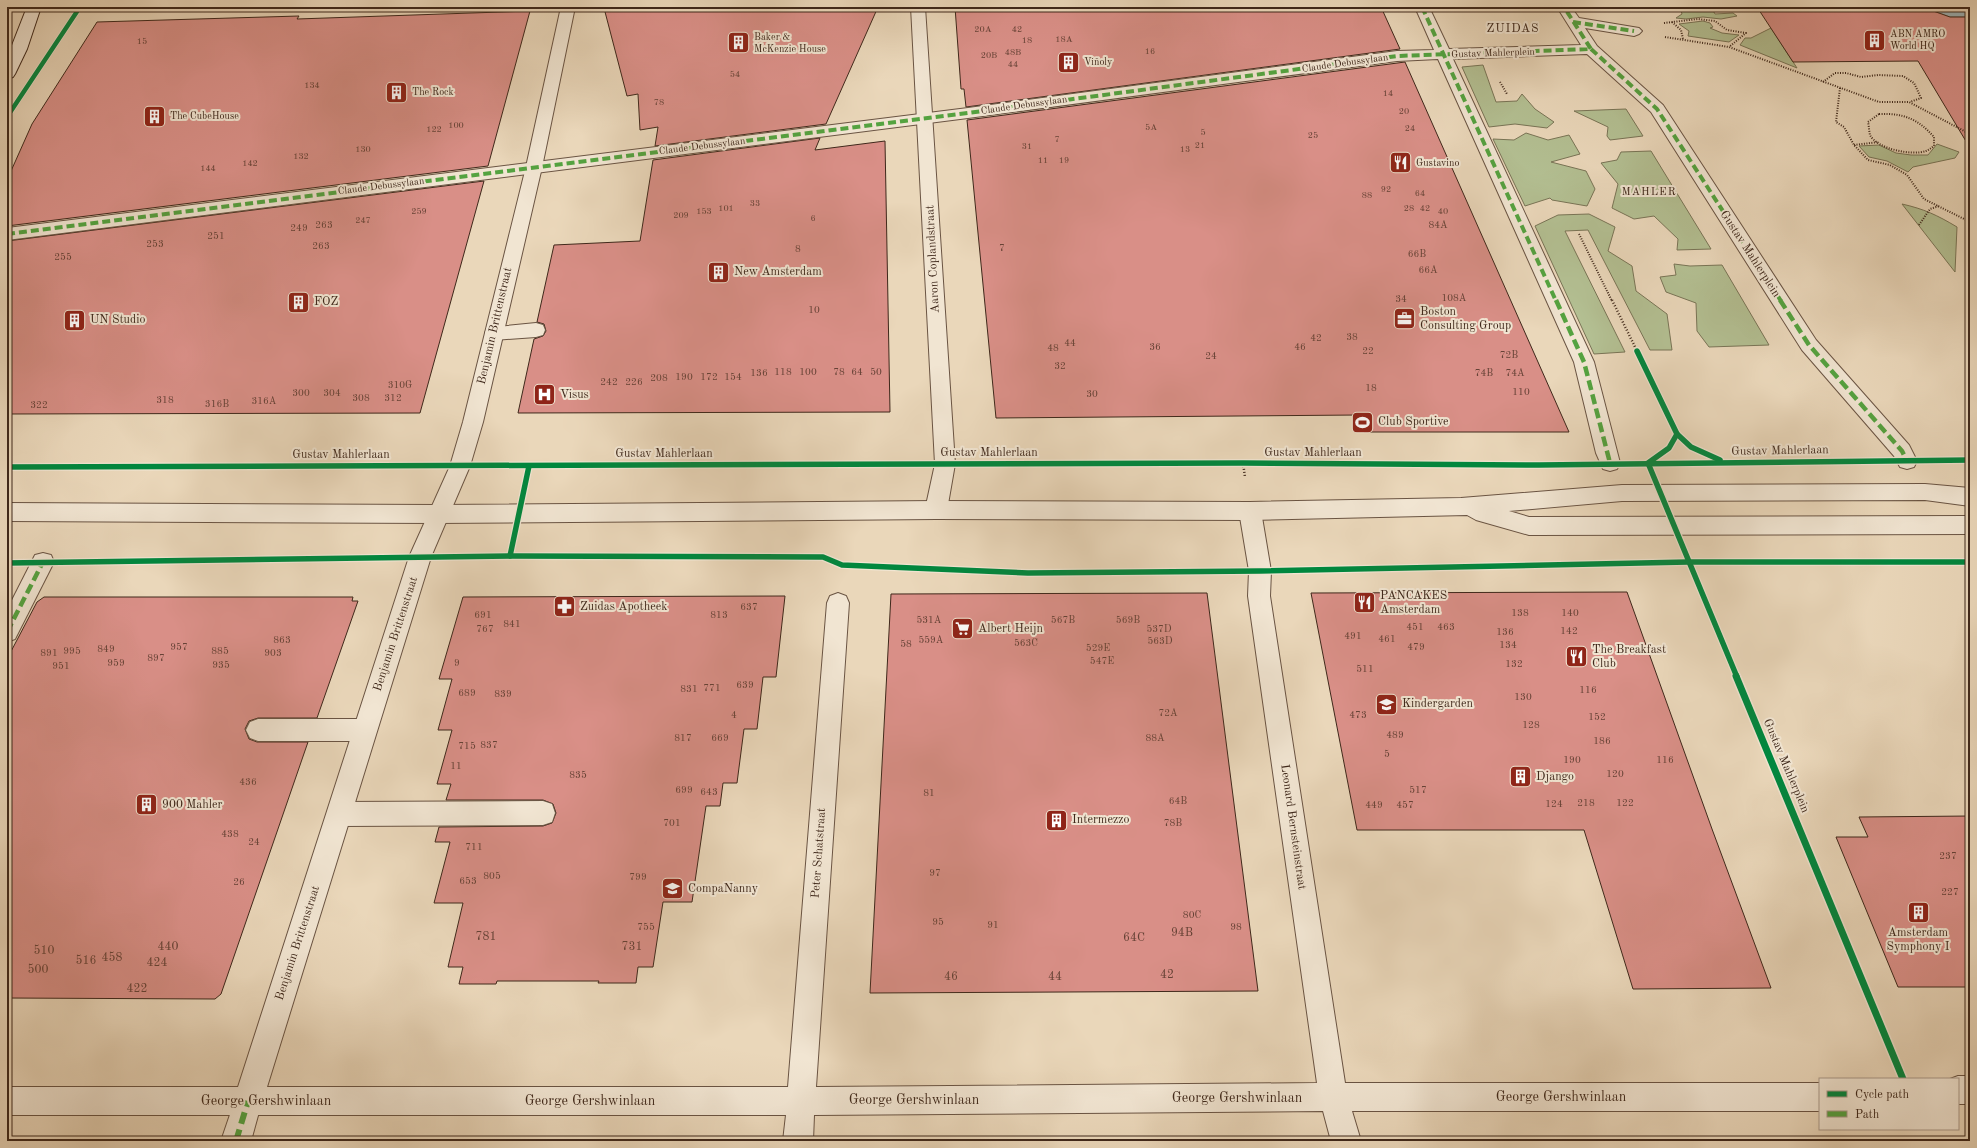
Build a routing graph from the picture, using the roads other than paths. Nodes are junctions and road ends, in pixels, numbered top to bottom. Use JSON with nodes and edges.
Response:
{"nodes":[{"id":1,"x":34,"y":7,"type":"edge"},
{"id":2,"x":568,"y":7,"type":"edge"},
{"id":3,"x":918,"y":7,"type":"edge"},
{"id":4,"x":1422,"y":7,"type":"edge"},
{"id":5,"x":1564,"y":7,"type":"edge"},
{"id":6,"x":1573,"y":22,"type":"junction"},
{"id":7,"x":1634,"y":32,"type":"road end"},
{"id":8,"x":1591,"y":49,"type":"junction"},
{"id":9,"x":1443,"y":54,"type":"junction"},
{"id":10,"x":1398,"y":56,"type":"joint"},
{"id":11,"x":7,"y":74,"type":"edge"},
{"id":12,"x":925,"y":118,"type":"junction"},
{"id":13,"x":534,"y":167,"type":"junction"},
{"id":14,"x":7,"y":234,"type":"edge"},
{"id":15,"x":536,"y":330,"type":"dead end"},
{"id":16,"x":494,"y":333,"type":"junction"},
{"id":17,"x":1907,"y":461,"type":"dead end"},
{"id":18,"x":1610,"y":463,"type":"dead end"},
{"id":19,"x":1970,"y":497,"type":"edge"},
{"id":20,"x":1461,"y":507,"type":"junction"},
{"id":21,"x":936,"y":510,"type":"junction"},
{"id":22,"x":1250,"y":511,"type":"junction"},
{"id":23,"x":7,"y":512,"type":"edge"},
{"id":24,"x":437,"y":514,"type":"junction"},
{"id":25,"x":1970,"y":525,"type":"edge"},
{"id":26,"x":43,"y":562,"type":"dead end"},
{"id":27,"x":838,"y":603,"type":"dead end"},
{"id":28,"x":7,"y":632,"type":"edge"},
{"id":29,"x":258,"y":730,"type":"dead end"},
{"id":30,"x":365,"y":730,"type":"junction"},
{"id":31,"x":339,"y":814,"type":"junction"},
{"id":32,"x":543,"y":814,"type":"dead end"},
{"id":33,"x":1959,"y":1090,"type":"edge"},
{"id":34,"x":1970,"y":1090,"type":"edge"},
{"id":35,"x":1333,"y":1097,"type":"junction"},
{"id":36,"x":1819,"y":1097,"type":"edge"},
{"id":37,"x":7,"y":1101,"type":"edge"},
{"id":38,"x":248,"y":1101,"type":"junction"},
{"id":39,"x":800,"y":1101,"type":"junction"},
{"id":40,"x":236,"y":1141,"type":"edge"},
{"id":41,"x":798,"y":1141,"type":"edge"},
{"id":42,"x":1346,"y":1141,"type":"edge"}],
"edges":[{"from":1,"to":11,"type":"street"},
{"from":2,"to":13,"type":"street","name":"Benjamin Brittenstraat"},
{"from":3,"to":12,"type":"street","name":"Aaron Coplandstraat"},
{"from":4,"to":9,"type":"street","name":"Gustav Mahlerplein"},
{"from":5,"to":6,"type":"street","name":"Gustav Mahlerplein"},
{"from":6,"to":7,"type":"street"},
{"from":6,"to":8,"type":"street","name":"Gustav Mahlerplein"},
{"from":8,"to":9,"type":"street","name":"Gustav Mahlerplein"},
{"from":8,"to":17,"type":"street","name":"Gustav Mahlerplein"},
{"from":9,"to":10,"type":"street","name":"Gustav Mahlerplein"},
{"from":9,"to":18,"type":"street","name":"Gustav Mahlerplein"},
{"from":10,"to":12,"type":"street","name":"Claude Debussylaan"},
{"from":12,"to":13,"type":"street","name":"Claude Debussylaan"},
{"from":12,"to":21,"type":"street","name":"Aaron Coplandstraat"},
{"from":13,"to":14,"type":"street","name":"Claude Debussylaan"},
{"from":13,"to":16,"type":"street","name":"Benjamin Brittenstraat"},
{"from":15,"to":16,"type":"street"},
{"from":16,"to":24,"type":"street","name":"Benjamin Brittenstraat"},
{"from":19,"to":20,"type":"street"},
{"from":20,"to":22,"type":"street"},
{"from":20,"to":25,"type":"street"},
{"from":21,"to":22,"type":"street"},
{"from":21,"to":24,"type":"street"},
{"from":22,"to":35,"type":"street","name":"Leonard Bernsteinstraat"},
{"from":23,"to":24,"type":"street"},
{"from":24,"to":30,"type":"street","name":"Benjamin Brittenstraat"},
{"from":26,"to":28,"type":"street"},
{"from":27,"to":39,"type":"street","name":"Peter Schatstraat"},
{"from":29,"to":30,"type":"street"},
{"from":30,"to":31,"type":"street","name":"Benjamin Brittenstraat"},
{"from":31,"to":32,"type":"street"},
{"from":31,"to":38,"type":"street","name":"Benjamin Brittenstraat"},
{"from":33,"to":34,"type":"street"},
{"from":35,"to":36,"type":"street","name":"George Gershwinlaan"},
{"from":35,"to":39,"type":"street","name":"George Gershwinlaan"},
{"from":35,"to":42,"type":"street","name":"Leonard Bernsteinstraat"},
{"from":37,"to":38,"type":"street","name":"George Gershwinlaan"},
{"from":38,"to":39,"type":"street","name":"George Gershwinlaan"},
{"from":38,"to":40,"type":"street","name":"Benjamin Brittenstraat"},
{"from":39,"to":41,"type":"street","name":"Peter Schatstraat"}]}
